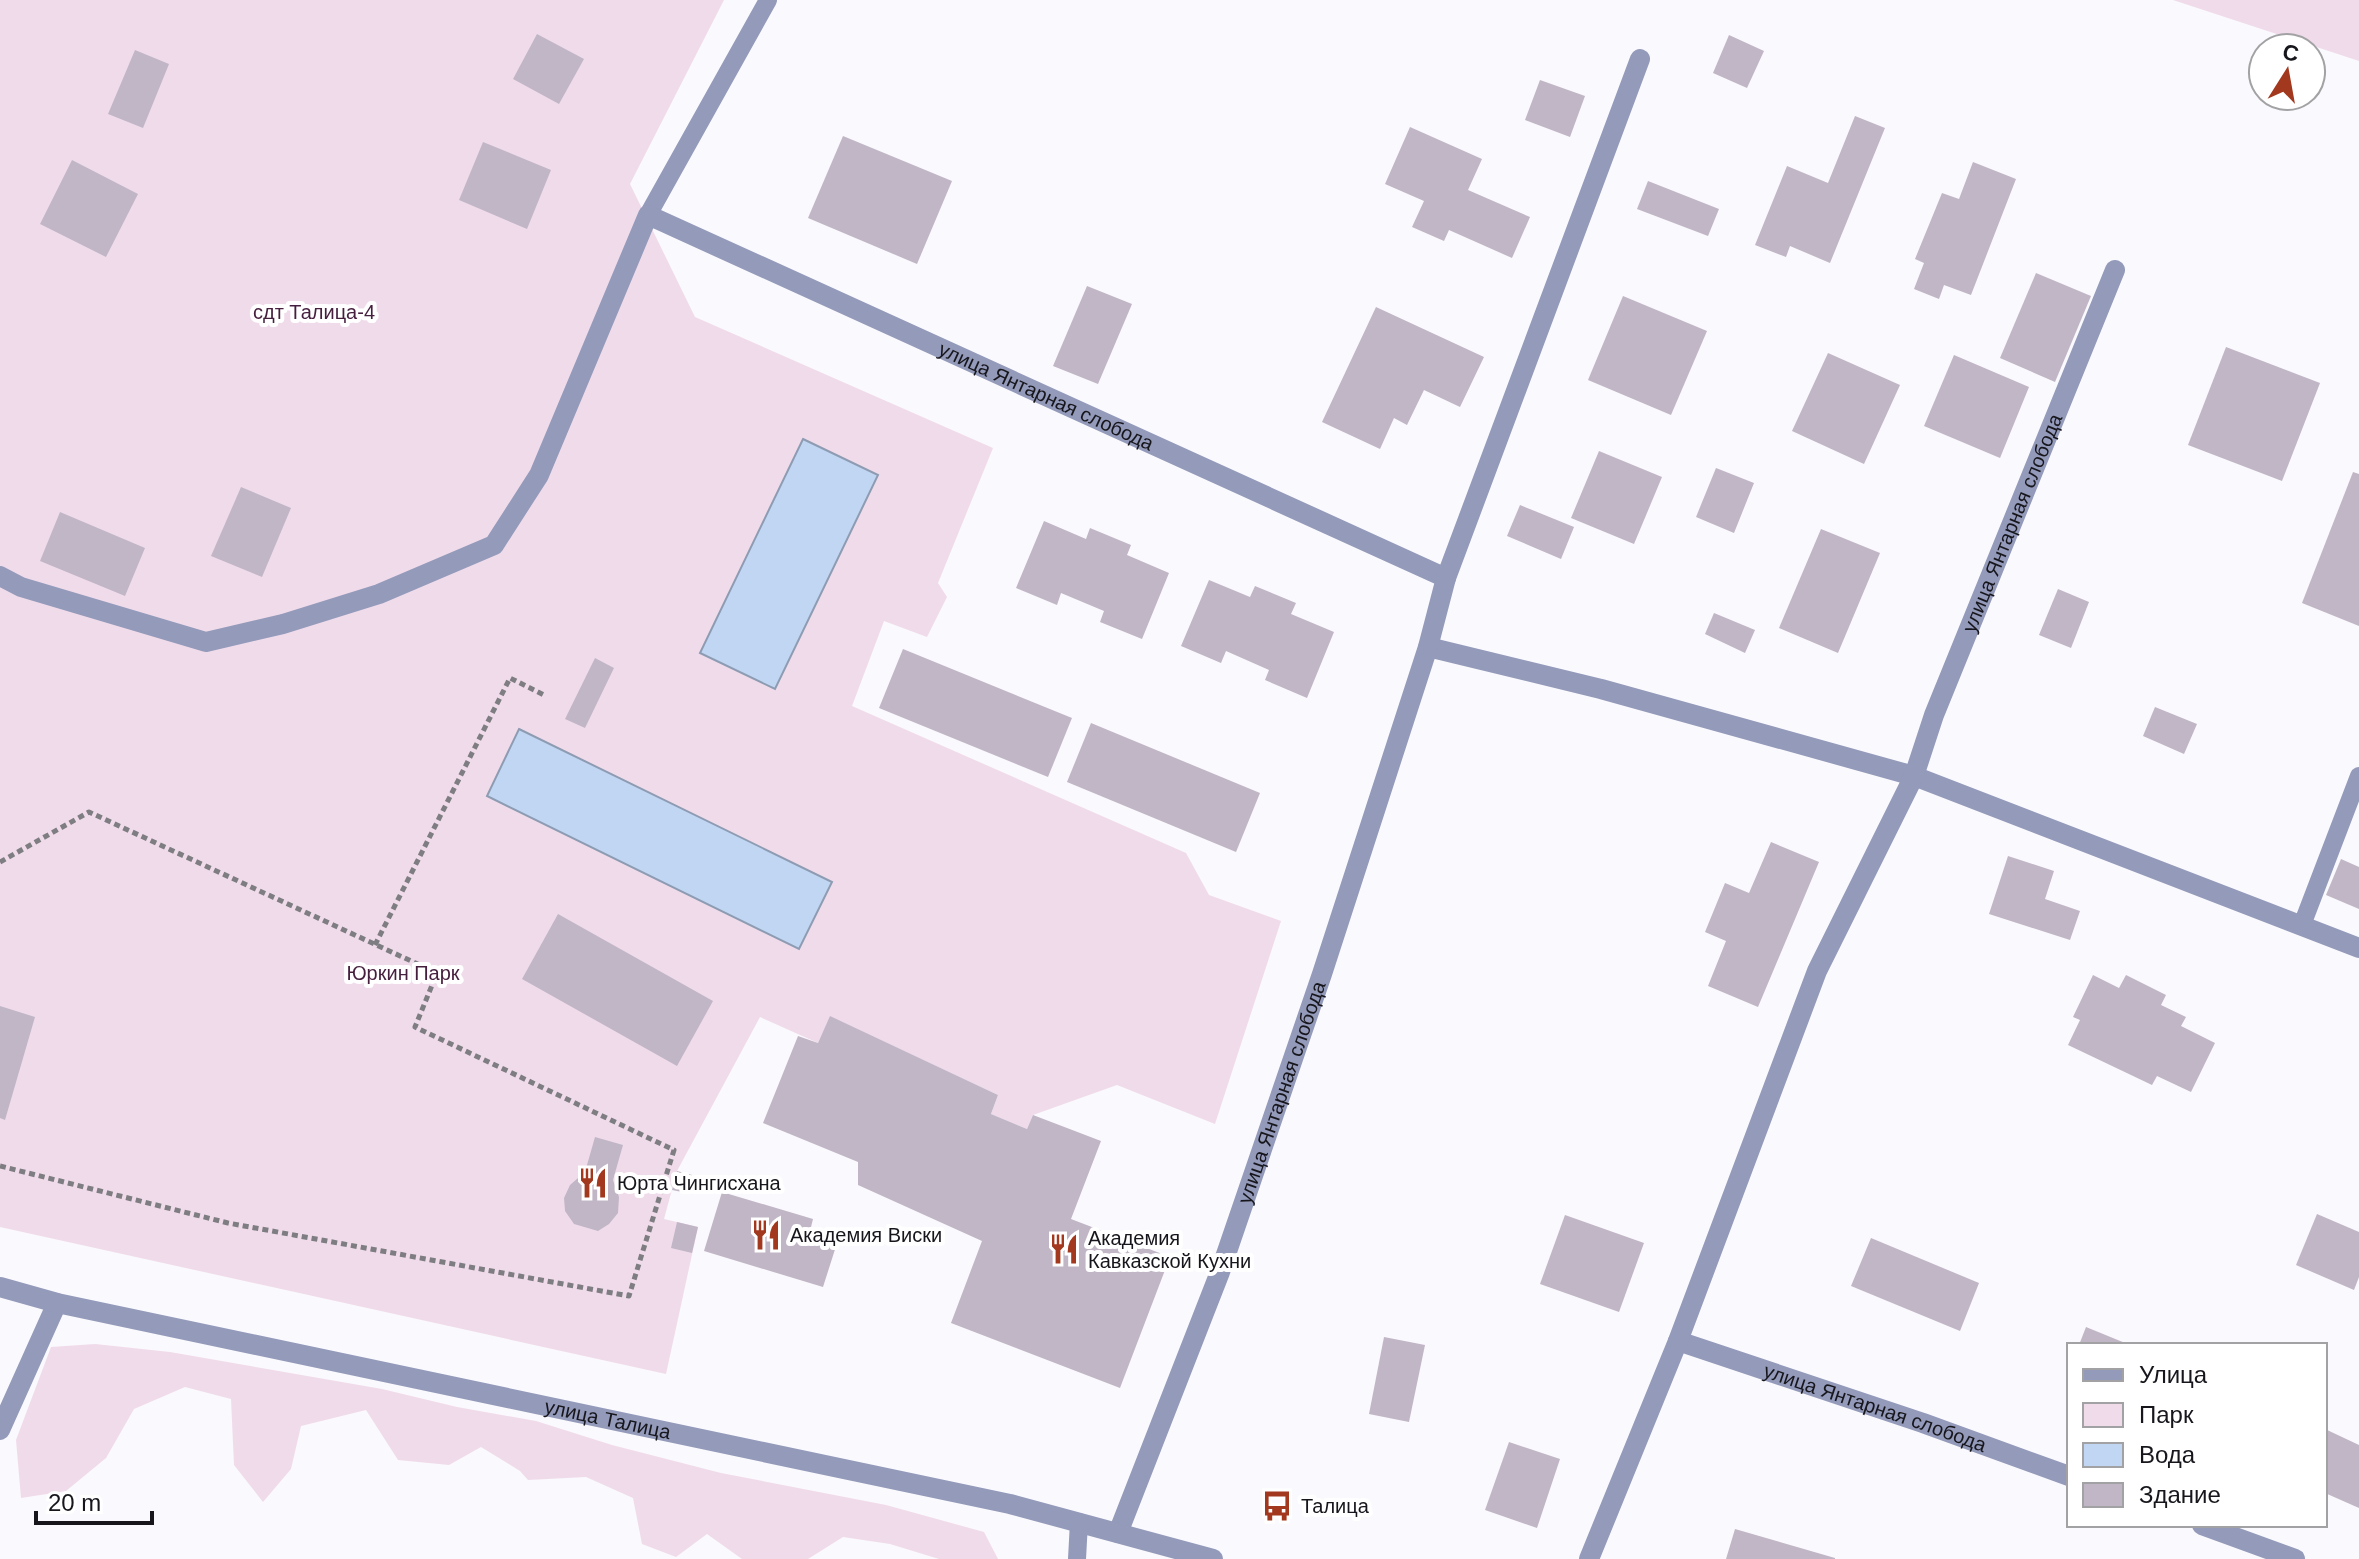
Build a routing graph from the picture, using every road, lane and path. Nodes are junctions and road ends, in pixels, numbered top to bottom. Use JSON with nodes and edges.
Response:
{"nodes":[{"id":1,"x":768,"y":0,"type":"edge"},
{"id":2,"x":1640,"y":59,"type":"dead end"},
{"id":3,"x":648,"y":215,"type":"junction"},
{"id":4,"x":2115,"y":270,"type":"dead end"},
{"id":5,"x":0,"y":576,"type":"edge"},
{"id":6,"x":1446,"y":578,"type":"junction"},
{"id":7,"x":1428,"y":647,"type":"junction"},
{"id":8,"x":544,"y":695,"type":"dead end"},
{"id":9,"x":1914,"y":776,"type":"junction"},
{"id":10,"x":2359,"y":776,"type":"edge"},
{"id":11,"x":0,"y":862,"type":"edge"},
{"id":12,"x":2302,"y":925,"type":"junction"},
{"id":13,"x":375,"y":945,"type":"junction"},
{"id":14,"x":2359,"y":948,"type":"edge"},
{"id":15,"x":0,"y":1166,"type":"edge"},
{"id":16,"x":0,"y":1287,"type":"edge"},
{"id":17,"x":57,"y":1303,"type":"junction"},
{"id":18,"x":1678,"y":1341,"type":"junction"},
{"id":19,"x":0,"y":1430,"type":"edge"},
{"id":20,"x":2067,"y":1475,"type":"edge"},
{"id":21,"x":1079,"y":1522,"type":"junction"},
{"id":22,"x":2207,"y":1527,"type":"edge"},
{"id":23,"x":1118,"y":1533,"type":"junction"},
{"id":24,"x":1077,"y":1559,"type":"edge"},
{"id":25,"x":1213,"y":1559,"type":"edge"},
{"id":26,"x":1589,"y":1559,"type":"edge"},
{"id":27,"x":2295,"y":1559,"type":"edge"}],
"edges":[{"from":1,"to":3,"type":"lane"},
{"from":2,"to":6,"type":"street","name":"улица Янтарная слобода"},
{"from":3,"to":5,"type":"street"},
{"from":3,"to":6,"type":"street","name":"улица Янтарная слобода"},
{"from":4,"to":9,"type":"street","name":"улица Янтарная слобода"},
{"from":6,"to":7,"type":"street","name":"улица Янтарная слобода"},
{"from":7,"to":9,"type":"street"},
{"from":7,"to":23,"type":"street","name":"улица Янтарная слобода"},
{"from":8,"to":13,"type":"path"},
{"from":9,"to":12,"type":"street"},
{"from":9,"to":18,"type":"street","name":"улица Янтарная слобода"},
{"from":10,"to":12,"type":"lane"},
{"from":11,"to":13,"type":"path"},
{"from":12,"to":14,"type":"street"},
{"from":13,"to":15,"type":"path"},
{"from":16,"to":17,"type":"street","name":"улица Талица"},
{"from":17,"to":19,"type":"street"},
{"from":17,"to":21,"type":"street","name":"улица Талица"},
{"from":18,"to":20,"type":"street","name":"улица Янтарная слобода"},
{"from":18,"to":26,"type":"street","name":"улица Янтарная слобода"},
{"from":21,"to":23,"type":"street","name":"улица Талица"},
{"from":21,"to":24,"type":"lane"},
{"from":22,"to":27,"type":"street"},
{"from":23,"to":25,"type":"street","name":"улица Талица"}]}
